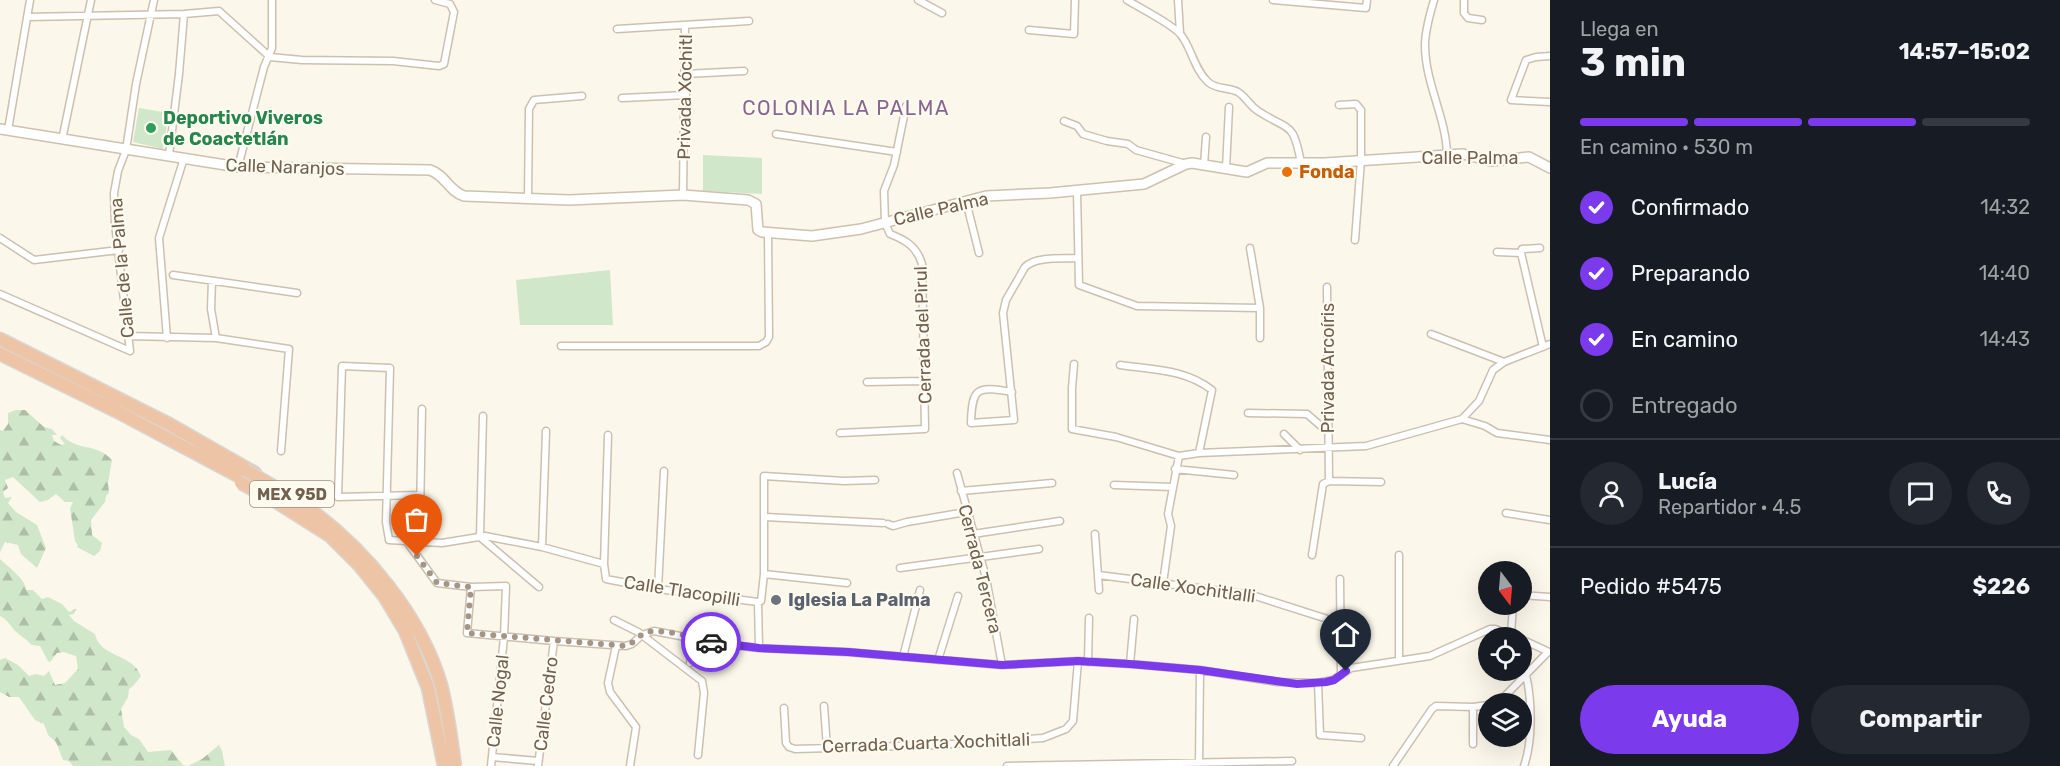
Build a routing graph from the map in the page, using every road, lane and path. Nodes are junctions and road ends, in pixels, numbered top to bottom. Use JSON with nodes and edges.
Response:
{"nodes":[{"id":1,"x":30,"y":0,"type":"edge"},
{"id":2,"x":91,"y":0,"type":"edge"},
{"id":3,"x":154,"y":0,"type":"edge"},
{"id":4,"x":272,"y":0,"type":"edge"},
{"id":5,"x":435,"y":0,"type":"edge"},
{"id":6,"x":918,"y":0,"type":"edge"},
{"id":7,"x":1075,"y":0,"type":"edge"},
{"id":8,"x":1127,"y":0,"type":"edge"},
{"id":9,"x":1178,"y":0,"type":"edge"},
{"id":10,"x":1273,"y":0,"type":"edge"},
{"id":11,"x":1367,"y":0,"type":"edge"},
{"id":12,"x":1434,"y":0,"type":"edge"},
{"id":13,"x":1464,"y":0,"type":"edge"},
{"id":14,"x":942,"y":13,"type":"dead end"},
{"id":15,"x":151,"y":15,"type":"junction"},
{"id":16,"x":184,"y":15,"type":"junction"},
{"id":17,"x":87,"y":16,"type":"junction"},
{"id":18,"x":27,"y":17,"type":"junction"},
{"id":19,"x":1482,"y":20,"type":"dead end"},
{"id":20,"x":748,"y":21,"type":"dead end"},
{"id":21,"x":685,"y":26,"type":"junction"},
{"id":22,"x":617,"y":29,"type":"dead end"},
{"id":23,"x":1029,"y":30,"type":"dead end"},
{"id":24,"x":1180,"y":33,"type":"junction"},
{"id":25,"x":1550,"y":56,"type":"edge"},
{"id":26,"x":270,"y":57,"type":"junction"},
{"id":27,"x":744,"y":71,"type":"dead end"},
{"id":28,"x":685,"y":74,"type":"junction"},
{"id":29,"x":686,"y":95,"type":"junction"},
{"id":30,"x":582,"y":96,"type":"dead end"},
{"id":31,"x":622,"y":98,"type":"dead end"},
{"id":32,"x":1550,"y":102,"type":"edge"},
{"id":33,"x":1339,"y":105,"type":"dead end"},
{"id":34,"x":906,"y":106,"type":"dead end"},
{"id":35,"x":1228,"y":107,"type":"dead end"},
{"id":36,"x":1064,"y":121,"type":"dead end"},
{"id":37,"x":4,"y":130,"type":"edge"},
{"id":38,"x":776,"y":134,"type":"dead end"},
{"id":39,"x":1206,"y":137,"type":"dead end"},
{"id":40,"x":62,"y":140,"type":"junction"},
{"id":41,"x":126,"y":150,"type":"junction"},
{"id":42,"x":897,"y":152,"type":"junction"},
{"id":43,"x":1447,"y":154,"type":"junction"},
{"id":44,"x":169,"y":155,"type":"junction"},
{"id":45,"x":184,"y":158,"type":"junction"},
{"id":46,"x":1361,"y":160,"type":"junction"},
{"id":47,"x":1186,"y":164,"type":"junction"},
{"id":48,"x":1301,"y":164,"type":"junction"},
{"id":49,"x":1204,"y":165,"type":"junction"},
{"id":50,"x":238,"y":167,"type":"junction"},
{"id":51,"x":1550,"y":168,"type":"edge"},
{"id":52,"x":1226,"y":169,"type":"junction"},
{"id":53,"x":1077,"y":191,"type":"junction"},
{"id":54,"x":683,"y":195,"type":"junction"},
{"id":55,"x":528,"y":199,"type":"junction"},
{"id":56,"x":966,"y":201,"type":"junction"},
{"id":57,"x":885,"y":223,"type":"junction"},
{"id":58,"x":768,"y":232,"type":"junction"},
{"id":59,"x":0,"y":238,"type":"edge"},
{"id":60,"x":1355,"y":240,"type":"dead end"},
{"id":61,"x":1250,"y":248,"type":"dead end"},
{"id":62,"x":1540,"y":248,"type":"dead end"},
{"id":63,"x":120,"y":249,"type":"junction"},
{"id":64,"x":1522,"y":251,"type":"junction"},
{"id":65,"x":1497,"y":252,"type":"dead end"},
{"id":66,"x":979,"y":253,"type":"dead end"},
{"id":67,"x":1077,"y":258,"type":"junction"},
{"id":68,"x":173,"y":275,"type":"dead end"},
{"id":69,"x":212,"y":280,"type":"junction"},
{"id":70,"x":1327,"y":287,"type":"dead end"},
{"id":71,"x":297,"y":293,"type":"dead end"},
{"id":72,"x":0,"y":294,"type":"edge"},
{"id":73,"x":1260,"y":308,"type":"junction"},
{"id":74,"x":1431,"y":334,"type":"dead end"},
{"id":75,"x":128,"y":336,"type":"junction"},
{"id":76,"x":167,"y":338,"type":"junction"},
{"id":77,"x":216,"y":338,"type":"junction"},
{"id":78,"x":1260,"y":338,"type":"dead end"},
{"id":79,"x":0,"y":340,"type":"edge"},
{"id":80,"x":1550,"y":344,"type":"edge"},
{"id":81,"x":561,"y":346,"type":"dead end"},
{"id":82,"x":1543,"y":347,"type":"junction"},
{"id":83,"x":0,"y":354,"type":"edge"},
{"id":84,"x":0,"y":358,"type":"edge"},
{"id":85,"x":1504,"y":362,"type":"junction"},
{"id":86,"x":1074,"y":364,"type":"dead end"},
{"id":87,"x":1120,"y":365,"type":"dead end"},
{"id":88,"x":923,"y":381,"type":"junction"},
{"id":89,"x":867,"y":382,"type":"dead end"},
{"id":90,"x":1012,"y":392,"type":"junction"},
{"id":91,"x":422,"y":409,"type":"dead end"},
{"id":92,"x":1248,"y":413,"type":"dead end"},
{"id":93,"x":483,"y":416,"type":"dead end"},
{"id":94,"x":1462,"y":419,"type":"junction"},
{"id":95,"x":546,"y":431,"type":"dead end"},
{"id":96,"x":1329,"y":432,"type":"junction"},
{"id":97,"x":840,"y":434,"type":"dead end"},
{"id":98,"x":1284,"y":434,"type":"dead end"},
{"id":99,"x":608,"y":435,"type":"dead end"},
{"id":100,"x":1550,"y":440,"type":"edge"},
{"id":101,"x":1328,"y":449,"type":"junction"},
{"id":102,"x":1300,"y":450,"type":"junction"},
{"id":103,"x":281,"y":451,"type":"dead end"},
{"id":104,"x":1199,"y":453,"type":"junction"},
{"id":105,"x":1179,"y":456,"type":"junction"},
{"id":106,"x":1175,"y":469,"type":"junction"},
{"id":107,"x":664,"y":471,"type":"dead end"},
{"id":108,"x":957,"y":473,"type":"dead end"},
{"id":109,"x":1234,"y":475,"type":"dead end"},
{"id":110,"x":874,"y":480,"type":"dead end"},
{"id":111,"x":1329,"y":481,"type":"junction"},
{"id":112,"x":1381,"y":482,"type":"dead end"},
{"id":113,"x":1052,"y":483,"type":"dead end"},
{"id":114,"x":1114,"y":484,"type":"dead end"},
{"id":115,"x":1173,"y":487,"type":"junction"},
{"id":116,"x":961,"y":491,"type":"junction"},
{"id":117,"x":387,"y":495,"type":"junction"},
{"id":118,"x":420,"y":495,"type":"junction"},
{"id":119,"x":966,"y":512,"type":"junction"},
{"id":120,"x":1506,"y":513,"type":"dead end"},
{"id":121,"x":420,"y":515,"type":"dead end"},
{"id":122,"x":765,"y":517,"type":"junction"},
{"id":123,"x":1550,"y":520,"type":"edge"},
{"id":124,"x":1060,"y":521,"type":"dead end"},
{"id":125,"x":973,"y":534,"type":"junction"},
{"id":126,"x":1095,"y":534,"type":"dead end"},
{"id":127,"x":480,"y":537,"type":"junction"},
{"id":128,"x":407,"y":542,"type":"junction"},
{"id":129,"x":542,"y":547,"type":"junction"},
{"id":130,"x":1039,"y":549,"type":"dead end"},
{"id":131,"x":1312,"y":555,"type":"dead end"},
{"id":132,"x":1399,"y":555,"type":"dead end"},
{"id":133,"x":980,"y":557,"type":"junction"},
{"id":134,"x":603,"y":564,"type":"junction"},
{"id":135,"x":900,"y":568,"type":"dead end"},
{"id":136,"x":764,"y":574,"type":"junction"},
{"id":137,"x":1099,"y":575,"type":"junction"},
{"id":138,"x":1340,"y":579,"type":"dead end"},
{"id":139,"x":847,"y":583,"type":"dead end"},
{"id":140,"x":1163,"y":583,"type":"junction"},
{"id":141,"x":471,"y":587,"type":"junction"},
{"id":142,"x":539,"y":587,"type":"dead end"},
{"id":143,"x":658,"y":589,"type":"junction"},
{"id":144,"x":920,"y":590,"type":"dead end"},
{"id":145,"x":1099,"y":590,"type":"dead end"},
{"id":146,"x":958,"y":596,"type":"dead end"},
{"id":147,"x":1532,"y":596,"type":"edge"},
{"id":148,"x":1550,"y":597,"type":"edge"},
{"id":149,"x":758,"y":602,"type":"junction"},
{"id":150,"x":1089,"y":618,"type":"dead end"},
{"id":151,"x":1134,"y":619,"type":"dead end"},
{"id":152,"x":614,"y":620,"type":"dead end"},
{"id":153,"x":1340,"y":623,"type":"junction"},
{"id":154,"x":642,"y":635,"type":"junction"},
{"id":155,"x":1478,"y":635,"type":"edge"},
{"id":156,"x":504,"y":637,"type":"junction"},
{"id":157,"x":695,"y":638,"type":"junction"},
{"id":158,"x":554,"y":641,"type":"junction"},
{"id":159,"x":1532,"y":644,"type":"edge"},
{"id":160,"x":616,"y":646,"type":"junction"},
{"id":161,"x":759,"y":648,"type":"junction"},
{"id":162,"x":1549,"y":652,"type":"edge"},
{"id":163,"x":903,"y":657,"type":"junction"},
{"id":164,"x":938,"y":660,"type":"junction"},
{"id":165,"x":1399,"y":660,"type":"junction"},
{"id":166,"x":1078,"y":661,"type":"junction"},
{"id":167,"x":1088,"y":662,"type":"junction"},
{"id":168,"x":690,"y":663,"type":"dead end"},
{"id":169,"x":1130,"y":664,"type":"junction"},
{"id":170,"x":1002,"y":665,"type":"junction"},
{"id":171,"x":1532,"y":669,"type":"edge"},
{"id":172,"x":1200,"y":670,"type":"junction"},
{"id":173,"x":1341,"y":675,"type":"junction"},
{"id":174,"x":1520,"y":681,"type":"edge"},
{"id":175,"x":1528,"y":681,"type":"edge"},
{"id":176,"x":1318,"y":683,"type":"junction"},
{"id":177,"x":1508,"y":693,"type":"edge"},
{"id":178,"x":824,"y":706,"type":"dead end"},
{"id":179,"x":1478,"y":706,"type":"edge"},
{"id":180,"x":1473,"y":707,"type":"junction"},
{"id":181,"x":784,"y":708,"type":"dead end"},
{"id":182,"x":1361,"y":738,"type":"dead end"},
{"id":183,"x":1473,"y":744,"type":"dead end"},
{"id":184,"x":827,"y":748,"type":"junction"},
{"id":185,"x":698,"y":755,"type":"dead end"},
{"id":186,"x":492,"y":757,"type":"junction"},
{"id":187,"x":1292,"y":761,"type":"dead end"},
{"id":188,"x":538,"y":764,"type":"edge"},
{"id":189,"x":1199,"y":764,"type":"edge"},
{"id":190,"x":446,"y":766,"type":"edge"},
{"id":191,"x":456,"y":766,"type":"edge"},
{"id":192,"x":490,"y":766,"type":"edge"},
{"id":193,"x":630,"y":766,"type":"edge"},
{"id":194,"x":1008,"y":766,"type":"edge"},
{"id":195,"x":1394,"y":766,"type":"edge"},
{"id":196,"x":1524,"y":766,"type":"edge"}],
"edges":[{"from":1,"to":18,"type":"street"},
{"from":2,"to":17,"type":"street"},
{"from":3,"to":15,"type":"street","name":"Calle de la Palma"},
{"from":4,"to":26,"type":"street"},
{"from":5,"to":26,"type":"street"},
{"from":6,"to":14,"type":"street"},
{"from":7,"to":23,"type":"street"},
{"from":8,"to":24,"type":"street"},
{"from":9,"to":24,"type":"street"},
{"from":10,"to":11,"type":"street"},
{"from":12,"to":43,"type":"street"},
{"from":13,"to":19,"type":"street"},
{"from":15,"to":16,"type":"street"},
{"from":15,"to":17,"type":"street"},
{"from":15,"to":41,"type":"street","name":"Calle de la Palma"},
{"from":16,"to":26,"type":"street"},
{"from":16,"to":44,"type":"street"},
{"from":17,"to":18,"type":"street"},
{"from":17,"to":40,"type":"street"},
{"from":18,"to":37,"type":"street"},
{"from":20,"to":21,"type":"street","name":"Privada Xóchitl"},
{"from":21,"to":22,"type":"street"},
{"from":21,"to":28,"type":"street","name":"Privada Xóchitl"},
{"from":24,"to":48,"type":"street"},
{"from":25,"to":32,"type":"street"},
{"from":26,"to":50,"type":"street"},
{"from":27,"to":28,"type":"street"},
{"from":28,"to":29,"type":"street","name":"Privada Xóchitl"},
{"from":29,"to":31,"type":"street"},
{"from":29,"to":54,"type":"street","name":"Privada Xóchitl"},
{"from":30,"to":55,"type":"street"},
{"from":33,"to":46,"type":"street"},
{"from":34,"to":42,"type":"street"},
{"from":35,"to":52,"type":"street"},
{"from":36,"to":47,"type":"street"},
{"from":37,"to":40,"type":"street","name":"Calle Naranjos"},
{"from":38,"to":42,"type":"street"},
{"from":39,"to":49,"type":"street"},
{"from":40,"to":41,"type":"street","name":"Calle Naranjos"},
{"from":41,"to":44,"type":"street","name":"Calle Naranjos"},
{"from":41,"to":63,"type":"street","name":"Calle de la Palma"},
{"from":42,"to":57,"type":"street"},
{"from":43,"to":46,"type":"street","name":"Calle Palma"},
{"from":43,"to":51,"type":"street","name":"Calle Palma"},
{"from":44,"to":45,"type":"street","name":"Calle Naranjos"},
{"from":45,"to":50,"type":"street","name":"Calle Naranjos"},
{"from":45,"to":76,"type":"street"},
{"from":46,"to":48,"type":"street","name":"Calle Palma"},
{"from":46,"to":60,"type":"street"},
{"from":47,"to":49,"type":"street","name":"Calle Palma"},
{"from":47,"to":53,"type":"street","name":"Calle Palma"},
{"from":48,"to":52,"type":"street","name":"Calle Palma"},
{"from":49,"to":52,"type":"street","name":"Calle Palma"},
{"from":50,"to":55,"type":"street","name":"Calle Naranjos"},
{"from":53,"to":56,"type":"street","name":"Calle Palma"},
{"from":53,"to":67,"type":"street"},
{"from":54,"to":55,"type":"street"},
{"from":54,"to":58,"type":"street"},
{"from":56,"to":57,"type":"street","name":"Calle Palma"},
{"from":56,"to":66,"type":"street"},
{"from":57,"to":58,"type":"street","name":"Calle Palma"},
{"from":57,"to":88,"type":"street","name":"Cerrada del Pirul"},
{"from":58,"to":81,"type":"street"},
{"from":59,"to":63,"type":"street"},
{"from":61,"to":73,"type":"street"},
{"from":62,"to":64,"type":"street"},
{"from":63,"to":75,"type":"street","name":"Calle de la Palma"},
{"from":64,"to":65,"type":"street"},
{"from":64,"to":82,"type":"street"},
{"from":67,"to":73,"type":"street"},
{"from":67,"to":90,"type":"street"},
{"from":68,"to":69,"type":"street"},
{"from":69,"to":71,"type":"street"},
{"from":69,"to":77,"type":"street"},
{"from":70,"to":96,"type":"street","name":"Privada Arcoíris"},
{"from":72,"to":75,"type":"street","name":"Calle de la Palma"},
{"from":73,"to":78,"type":"street"},
{"from":74,"to":85,"type":"street"},
{"from":75,"to":76,"type":"street"},
{"from":76,"to":77,"type":"street"},
{"from":77,"to":103,"type":"street"},
{"from":79,"to":191,"type":"highway","bridge":true},
{"from":80,"to":82,"type":"street"},
{"from":82,"to":85,"type":"street"},
{"from":83,"to":190,"type":"highway","number":"MEX 95D"},
{"from":84,"to":190,"type":"highway","bridge":true},
{"from":85,"to":94,"type":"street"},
{"from":86,"to":105,"type":"street"},
{"from":87,"to":104,"type":"street"},
{"from":88,"to":89,"type":"street"},
{"from":88,"to":97,"type":"street","name":"Cerrada del Pirul"},
{"from":90,"to":90,"type":"street"},
{"from":91,"to":118,"type":"street"},
{"from":92,"to":96,"type":"street"},
{"from":93,"to":127,"type":"street"},
{"from":94,"to":100,"type":"street"},
{"from":94,"to":101,"type":"street"},
{"from":95,"to":129,"type":"street"},
{"from":96,"to":101,"type":"street","name":"Privada Arcoíris"},
{"from":98,"to":102,"type":"street"},
{"from":99,"to":134,"type":"street"},
{"from":101,"to":102,"type":"street"},
{"from":101,"to":111,"type":"street"},
{"from":102,"to":104,"type":"street"},
{"from":104,"to":105,"type":"street"},
{"from":105,"to":106,"type":"street"},
{"from":106,"to":109,"type":"street"},
{"from":106,"to":115,"type":"street"},
{"from":107,"to":143,"type":"street"},
{"from":108,"to":116,"type":"street","name":"Cerrada Tercera"},
{"from":110,"to":122,"type":"street"},
{"from":111,"to":112,"type":"street"},
{"from":111,"to":131,"type":"street"},
{"from":113,"to":116,"type":"street"},
{"from":114,"to":115,"type":"street"},
{"from":115,"to":140,"type":"street"},
{"from":116,"to":119,"type":"street","name":"Cerrada Tercera"},
{"from":117,"to":117,"type":"street"},
{"from":117,"to":118,"type":"street"},
{"from":117,"to":128,"type":"street"},
{"from":118,"to":121,"type":"street"},
{"from":119,"to":122,"type":"street"},
{"from":119,"to":125,"type":"street","name":"Cerrada Tercera"},
{"from":120,"to":123,"type":"street"},
{"from":122,"to":136,"type":"street"},
{"from":124,"to":125,"type":"street"},
{"from":125,"to":133,"type":"street","name":"Cerrada Tercera"},
{"from":126,"to":137,"type":"street"},
{"from":127,"to":128,"type":"street"},
{"from":127,"to":129,"type":"street"},
{"from":127,"to":142,"type":"street"},
{"from":128,"to":141,"type":"street"},
{"from":129,"to":134,"type":"street"},
{"from":130,"to":133,"type":"street"},
{"from":132,"to":165,"type":"street"},
{"from":133,"to":135,"type":"street"},
{"from":133,"to":170,"type":"street","name":"Cerrada Tercera"},
{"from":134,"to":143,"type":"street","name":"Calle Tlacopilli"},
{"from":136,"to":139,"type":"street"},
{"from":136,"to":149,"type":"street"},
{"from":137,"to":140,"type":"street","name":"Calle Xochitlalli"},
{"from":137,"to":145,"type":"street"},
{"from":138,"to":153,"type":"street"},
{"from":140,"to":153,"type":"street","name":"Calle Xochitlalli"},
{"from":141,"to":156,"type":"street"},
{"from":141,"to":156,"type":"street","name":"Calle Nogal"},
{"from":143,"to":149,"type":"street","name":"Calle Tlacopilli"},
{"from":144,"to":163,"type":"street"},
{"from":146,"to":164,"type":"street"},
{"from":147,"to":148,"type":"street"},
{"from":149,"to":161,"type":"street"},
{"from":150,"to":167,"type":"street"},
{"from":151,"to":169,"type":"street"},
{"from":152,"to":154,"type":"street"},
{"from":153,"to":173,"type":"street"},
{"from":154,"to":157,"type":"street"},
{"from":154,"to":160,"type":"street"},
{"from":154,"to":185,"type":"street"},
{"from":155,"to":165,"type":"street"},
{"from":156,"to":158,"type":"street"},
{"from":156,"to":186,"type":"street","name":"Calle Nogal"},
{"from":157,"to":161,"type":"street"},
{"from":157,"to":168,"type":"street"},
{"from":158,"to":160,"type":"street"},
{"from":158,"to":188,"type":"street","name":"Calle Cedro"},
{"from":159,"to":162,"type":"street"},
{"from":160,"to":193,"type":"street"},
{"from":161,"to":163,"type":"street"},
{"from":162,"to":171,"type":"street"},
{"from":163,"to":164,"type":"street"},
{"from":164,"to":170,"type":"street"},
{"from":165,"to":173,"type":"street"},
{"from":166,"to":167,"type":"street"},
{"from":166,"to":170,"type":"street"},
{"from":166,"to":184,"type":"street","name":"Cerrada Cuarta Xochitlali"},
{"from":167,"to":169,"type":"street"},
{"from":169,"to":172,"type":"street"},
{"from":172,"to":176,"type":"street"},
{"from":172,"to":189,"type":"street"},
{"from":173,"to":176,"type":"street"},
{"from":174,"to":177,"type":"street"},
{"from":175,"to":196,"type":"street"},
{"from":176,"to":182,"type":"street"},
{"from":178,"to":184,"type":"street"},
{"from":179,"to":180,"type":"street"},
{"from":180,"to":183,"type":"street"},
{"from":180,"to":195,"type":"street"},
{"from":181,"to":184,"type":"street","name":"Cerrada Cuarta Xochitlali"},
{"from":186,"to":188,"type":"street"},
{"from":186,"to":192,"type":"street","name":"Calle Nogal"},
{"from":187,"to":189,"type":"street"},
{"from":189,"to":194,"type":"street"}]}
